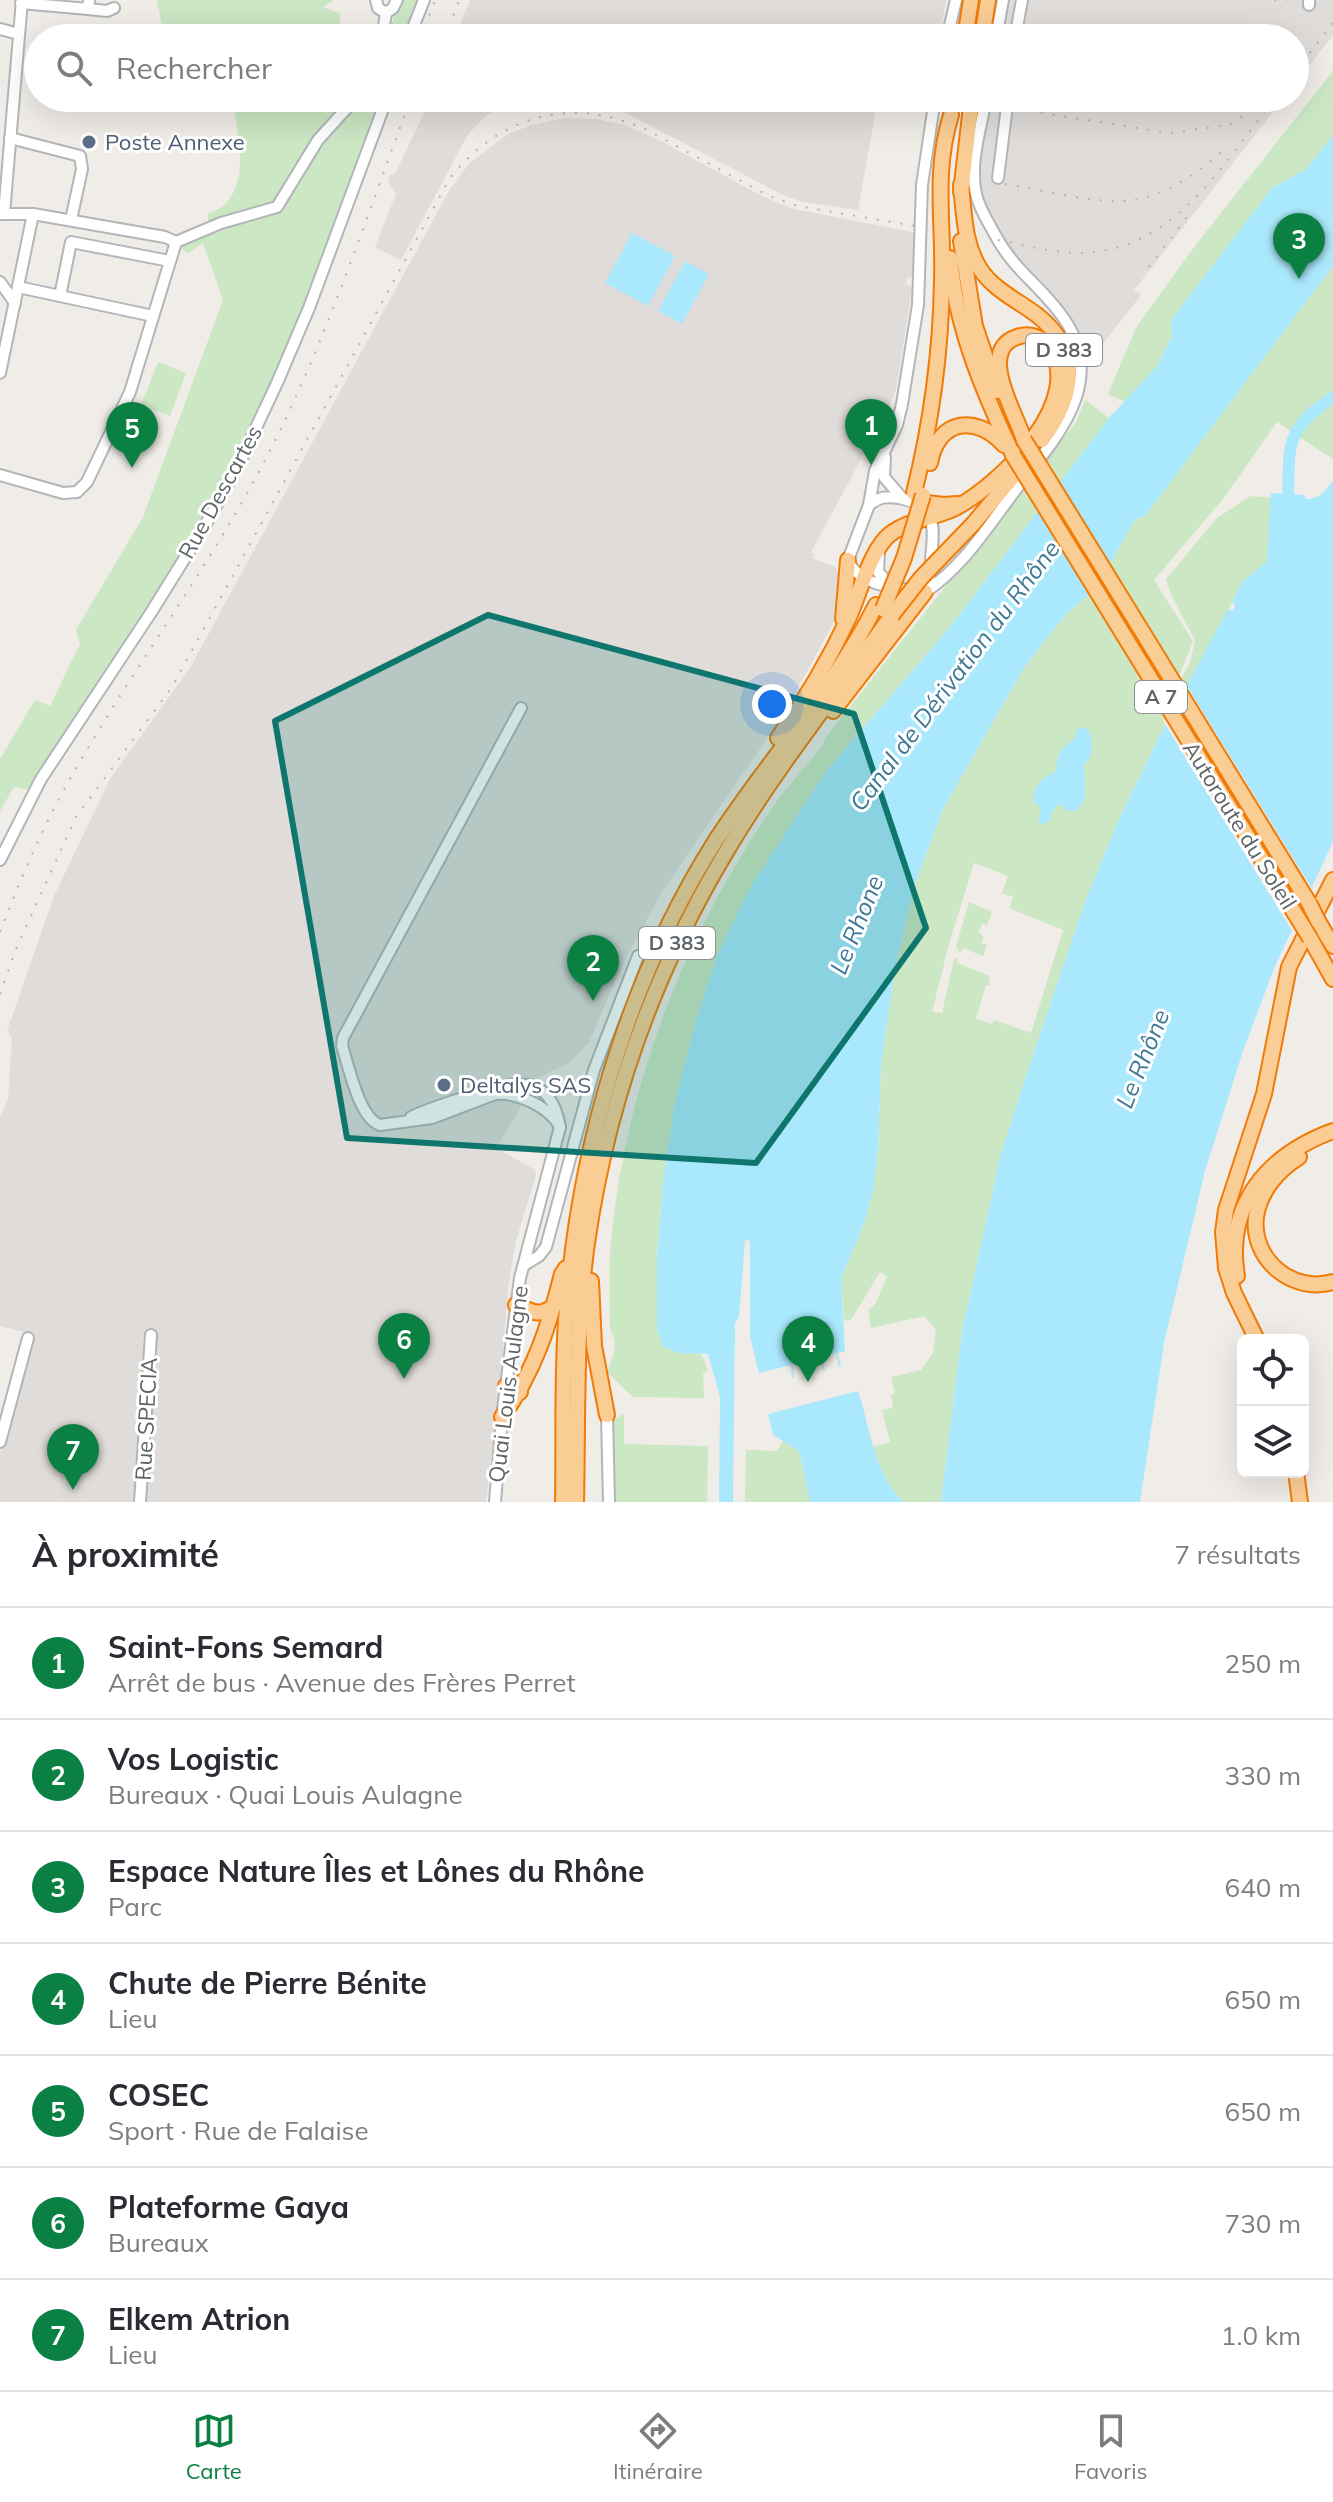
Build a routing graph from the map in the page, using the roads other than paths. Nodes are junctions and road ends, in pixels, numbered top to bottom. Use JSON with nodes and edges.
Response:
{"nodes":[{"id":1,"x":376,"y":0,"type":"edge"},
{"id":2,"x":397,"y":0,"type":"edge"},
{"id":3,"x":424,"y":0,"type":"edge"},
{"id":4,"x":956,"y":0,"type":"edge"},
{"id":5,"x":971,"y":0,"type":"edge"},
{"id":6,"x":988,"y":0,"type":"edge"},
{"id":7,"x":1003,"y":0,"type":"edge"},
{"id":8,"x":1022,"y":0,"type":"edge"},
{"id":9,"x":22,"y":2,"type":"edge"},
{"id":10,"x":89,"y":4,"type":"edge"},
{"id":11,"x":114,"y":8,"type":"dead end"},
{"id":12,"x":386,"y":13,"type":"junction"},
{"id":13,"x":384,"y":24,"type":"edge"},
{"id":14,"x":415,"y":24,"type":"edge"},
{"id":15,"x":950,"y":24,"type":"edge"},
{"id":16,"x":967,"y":24,"type":"edge"},
{"id":17,"x":984,"y":24,"type":"edge"},
{"id":18,"x":999,"y":24,"type":"edge"},
{"id":19,"x":1018,"y":24,"type":"edge"},
{"id":20,"x":0,"y":29,"type":"edge"},
{"id":21,"x":19,"y":34,"type":"junction"},
{"id":22,"x":343,"y":112,"type":"edge"},
{"id":23,"x":382,"y":112,"type":"edge"},
{"id":24,"x":933,"y":112,"type":"edge"},
{"id":25,"x":952,"y":112,"type":"edge"},
{"id":26,"x":970,"y":112,"type":"edge"},
{"id":27,"x":984,"y":112,"type":"edge"},
{"id":28,"x":1006,"y":112,"type":"edge"},
{"id":29,"x":951,"y":115,"type":"junction"},
{"id":30,"x":10,"y":138,"type":"junction"},
{"id":31,"x":998,"y":178,"type":"dead end"},
{"id":32,"x":961,"y":185,"type":"junction"},
{"id":33,"x":2,"y":214,"type":"edge"},
{"id":34,"x":33,"y":214,"type":"junction"},
{"id":35,"x":71,"y":220,"type":"junction"},
{"id":36,"x":176,"y":242,"type":"junction"},
{"id":37,"x":170,"y":261,"type":"junction"},
{"id":38,"x":0,"y":282,"type":"edge"},
{"id":39,"x":18,"y":287,"type":"junction"},
{"id":40,"x":60,"y":296,"type":"junction"},
{"id":41,"x":15,"y":303,"type":"junction"},
{"id":42,"x":153,"y":316,"type":"junction"},
{"id":43,"x":0,"y":373,"type":"edge"},
{"id":44,"x":1024,"y":440,"type":"junction"},
{"id":45,"x":888,"y":444,"type":"junction"},
{"id":46,"x":1013,"y":455,"type":"junction"},
{"id":47,"x":0,"y":475,"type":"edge"},
{"id":48,"x":915,"y":497,"type":"junction"},
{"id":49,"x":965,"y":503,"type":"junction"},
{"id":50,"x":869,"y":505,"type":"junction"},
{"id":51,"x":931,"y":518,"type":"junction"},
{"id":52,"x":934,"y":535,"type":"junction"},
{"id":53,"x":974,"y":542,"type":"junction"},
{"id":54,"x":880,"y":546,"type":"junction"},
{"id":55,"x":848,"y":560,"type":"junction"},
{"id":56,"x":865,"y":578,"type":"junction"},
{"id":57,"x":893,"y":587,"type":"junction"},
{"id":58,"x":925,"y":592,"type":"junction"},
{"id":59,"x":884,"y":610,"type":"junction"},
{"id":60,"x":841,"y":632,"type":"junction"},
{"id":61,"x":521,"y":708,"type":"dead end"},
{"id":62,"x":757,"y":804,"type":"junction"},
{"id":63,"x":716,"y":841,"type":"junction"},
{"id":64,"x":0,"y":860,"type":"edge"},
{"id":65,"x":1333,"y":880,"type":"edge"},
{"id":66,"x":1320,"y":918,"type":"junction"},
{"id":67,"x":1333,"y":932,"type":"edge"},
{"id":68,"x":1333,"y":946,"type":"edge"},
{"id":69,"x":638,"y":956,"type":"dead end"},
{"id":70,"x":1333,"y":979,"type":"edge"},
{"id":71,"x":398,"y":1123,"type":"junction"},
{"id":72,"x":560,"y":1127,"type":"junction"},
{"id":73,"x":1333,"y":1131,"type":"edge"},
{"id":74,"x":1333,"y":1140,"type":"edge"},
{"id":75,"x":587,"y":1246,"type":"junction"},
{"id":76,"x":571,"y":1262,"type":"junction"},
{"id":77,"x":524,"y":1265,"type":"junction"},
{"id":78,"x":1333,"y":1282,"type":"edge"},
{"id":79,"x":516,"y":1305,"type":"junction"},
{"id":80,"x":554,"y":1306,"type":"junction"},
{"id":81,"x":1254,"y":1334,"type":"edge"},
{"id":82,"x":1254,"y":1334,"type":"edge"},
{"id":83,"x":151,"y":1335,"type":"dead end"},
{"id":84,"x":28,"y":1338,"type":"dead end"},
{"id":85,"x":513,"y":1389,"type":"junction"},
{"id":86,"x":607,"y":1415,"type":"joint"},
{"id":87,"x":502,"y":1417,"type":"joint"},
{"id":88,"x":0,"y":1442,"type":"edge"},
{"id":89,"x":1297,"y":1478,"type":"edge"},
{"id":90,"x":140,"y":1502,"type":"edge"},
{"id":91,"x":495,"y":1502,"type":"edge"},
{"id":92,"x":563,"y":1502,"type":"edge"},
{"id":93,"x":576,"y":1502,"type":"edge"},
{"id":94,"x":609,"y":1502,"type":"edge"},
{"id":95,"x":1300,"y":1502,"type":"edge"}],
"edges":[{"from":1,"to":12,"type":"street"},
{"from":2,"to":12,"type":"street"},
{"from":3,"to":14,"type":"street"},
{"from":4,"to":15,"type":"street"},
{"from":5,"to":16,"type":"highway"},
{"from":6,"to":17,"type":"highway"},
{"from":7,"to":18,"type":"street"},
{"from":8,"to":19,"type":"street"},
{"from":9,"to":10,"type":"street"},
{"from":9,"to":21,"type":"street"},
{"from":10,"to":11,"type":"street"},
{"from":12,"to":13,"type":"street"},
{"from":20,"to":21,"type":"street"},
{"from":21,"to":30,"type":"street"},
{"from":22,"to":36,"type":"street"},
{"from":23,"to":64,"type":"street","name":"Rue Descartes"},
{"from":24,"to":45,"type":"street"},
{"from":25,"to":29,"type":"highway","name":"Autoroute du Soleil","number":"A 7"},
{"from":26,"to":32,"type":"highway","name":"Autoroute du Soleil","number":"A 7"},
{"from":27,"to":53,"type":"street"},
{"from":28,"to":31,"type":"street"},
{"from":29,"to":46,"type":"highway","name":"Autoroute du Soleil","number":"A 7"},
{"from":29,"to":48,"type":"highway","number":"D 383"},
{"from":30,"to":33,"type":"street"},
{"from":30,"to":35,"type":"street"},
{"from":32,"to":44,"type":"highway","name":"Autoroute du Soleil","number":"A 7"},
{"from":32,"to":59,"type":"highway","number":"D 383","bridge":true},
{"from":33,"to":34,"type":"street"},
{"from":34,"to":35,"type":"street"},
{"from":34,"to":39,"type":"street"},
{"from":35,"to":36,"type":"street"},
{"from":36,"to":37,"type":"street"},
{"from":37,"to":40,"type":"street"},
{"from":37,"to":42,"type":"street"},
{"from":38,"to":41,"type":"street"},
{"from":39,"to":40,"type":"street"},
{"from":39,"to":41,"type":"street"},
{"from":40,"to":42,"type":"street"},
{"from":41,"to":43,"type":"street"},
{"from":42,"to":47,"type":"street"},
{"from":44,"to":49,"type":"highway"},
{"from":44,"to":66,"type":"highway","name":"Autoroute du Soleil","number":"A 7","bridge":true},
{"from":45,"to":48,"type":"street"},
{"from":45,"to":50,"type":"street"},
{"from":46,"to":48,"type":"highway"},
{"from":46,"to":70,"type":"highway","name":"Autoroute du Soleil","number":"A 7","bridge":true},
{"from":48,"to":49,"type":"highway"},
{"from":48,"to":50,"type":"street"},
{"from":48,"to":51,"type":"street"},
{"from":48,"to":59,"type":"highway","number":"D 383"},
{"from":49,"to":51,"type":"highway"},
{"from":50,"to":55,"type":"street"},
{"from":51,"to":52,"type":"street"},
{"from":51,"to":54,"type":"highway"},
{"from":52,"to":53,"type":"street"},
{"from":52,"to":58,"type":"street"},
{"from":53,"to":58,"type":"street"},
{"from":54,"to":56,"type":"highway"},
{"from":54,"to":57,"type":"street"},
{"from":55,"to":56,"type":"street"},
{"from":55,"to":60,"type":"highway"},
{"from":56,"to":57,"type":"street"},
{"from":56,"to":60,"type":"highway"},
{"from":57,"to":58,"type":"street"},
{"from":58,"to":62,"type":"highway"},
{"from":59,"to":62,"type":"highway","number":"D 383"},
{"from":59,"to":63,"type":"highway","number":"D 383"},
{"from":60,"to":63,"type":"highway"},
{"from":61,"to":71,"type":"street"},
{"from":62,"to":75,"type":"highway","number":"D 383"},
{"from":63,"to":76,"type":"highway","number":"D 383"},
{"from":65,"to":81,"type":"highway"},
{"from":66,"to":67,"type":"highway"},
{"from":66,"to":68,"type":"highway","name":"Autoroute du Soleil","number":"A 7"},
{"from":69,"to":77,"type":"street","name":"Quai Louis Aulagne"},
{"from":71,"to":72,"type":"street"},
{"from":71,"to":72,"type":"street"},
{"from":72,"to":77,"type":"street"},
{"from":73,"to":82,"type":"highway"},
{"from":74,"to":78,"type":"highway"},
{"from":75,"to":86,"type":"highway"},
{"from":75,"to":93,"type":"highway","number":"D 383"},
{"from":76,"to":80,"type":"highway"},
{"from":76,"to":92,"type":"highway","number":"D 383"},
{"from":77,"to":79,"type":"street","name":"Quai Louis Aulagne"},
{"from":79,"to":80,"type":"highway"},
{"from":79,"to":85,"type":"street","name":"Quai Louis Aulagne"},
{"from":80,"to":85,"type":"highway"},
{"from":83,"to":90,"type":"street","name":"Rue SPECIA"},
{"from":84,"to":88,"type":"street"},
{"from":85,"to":87,"type":"highway"},
{"from":86,"to":94,"type":"street"},
{"from":87,"to":91,"type":"street","name":"Quai Louis Aulagne"},
{"from":89,"to":95,"type":"highway"}]}
